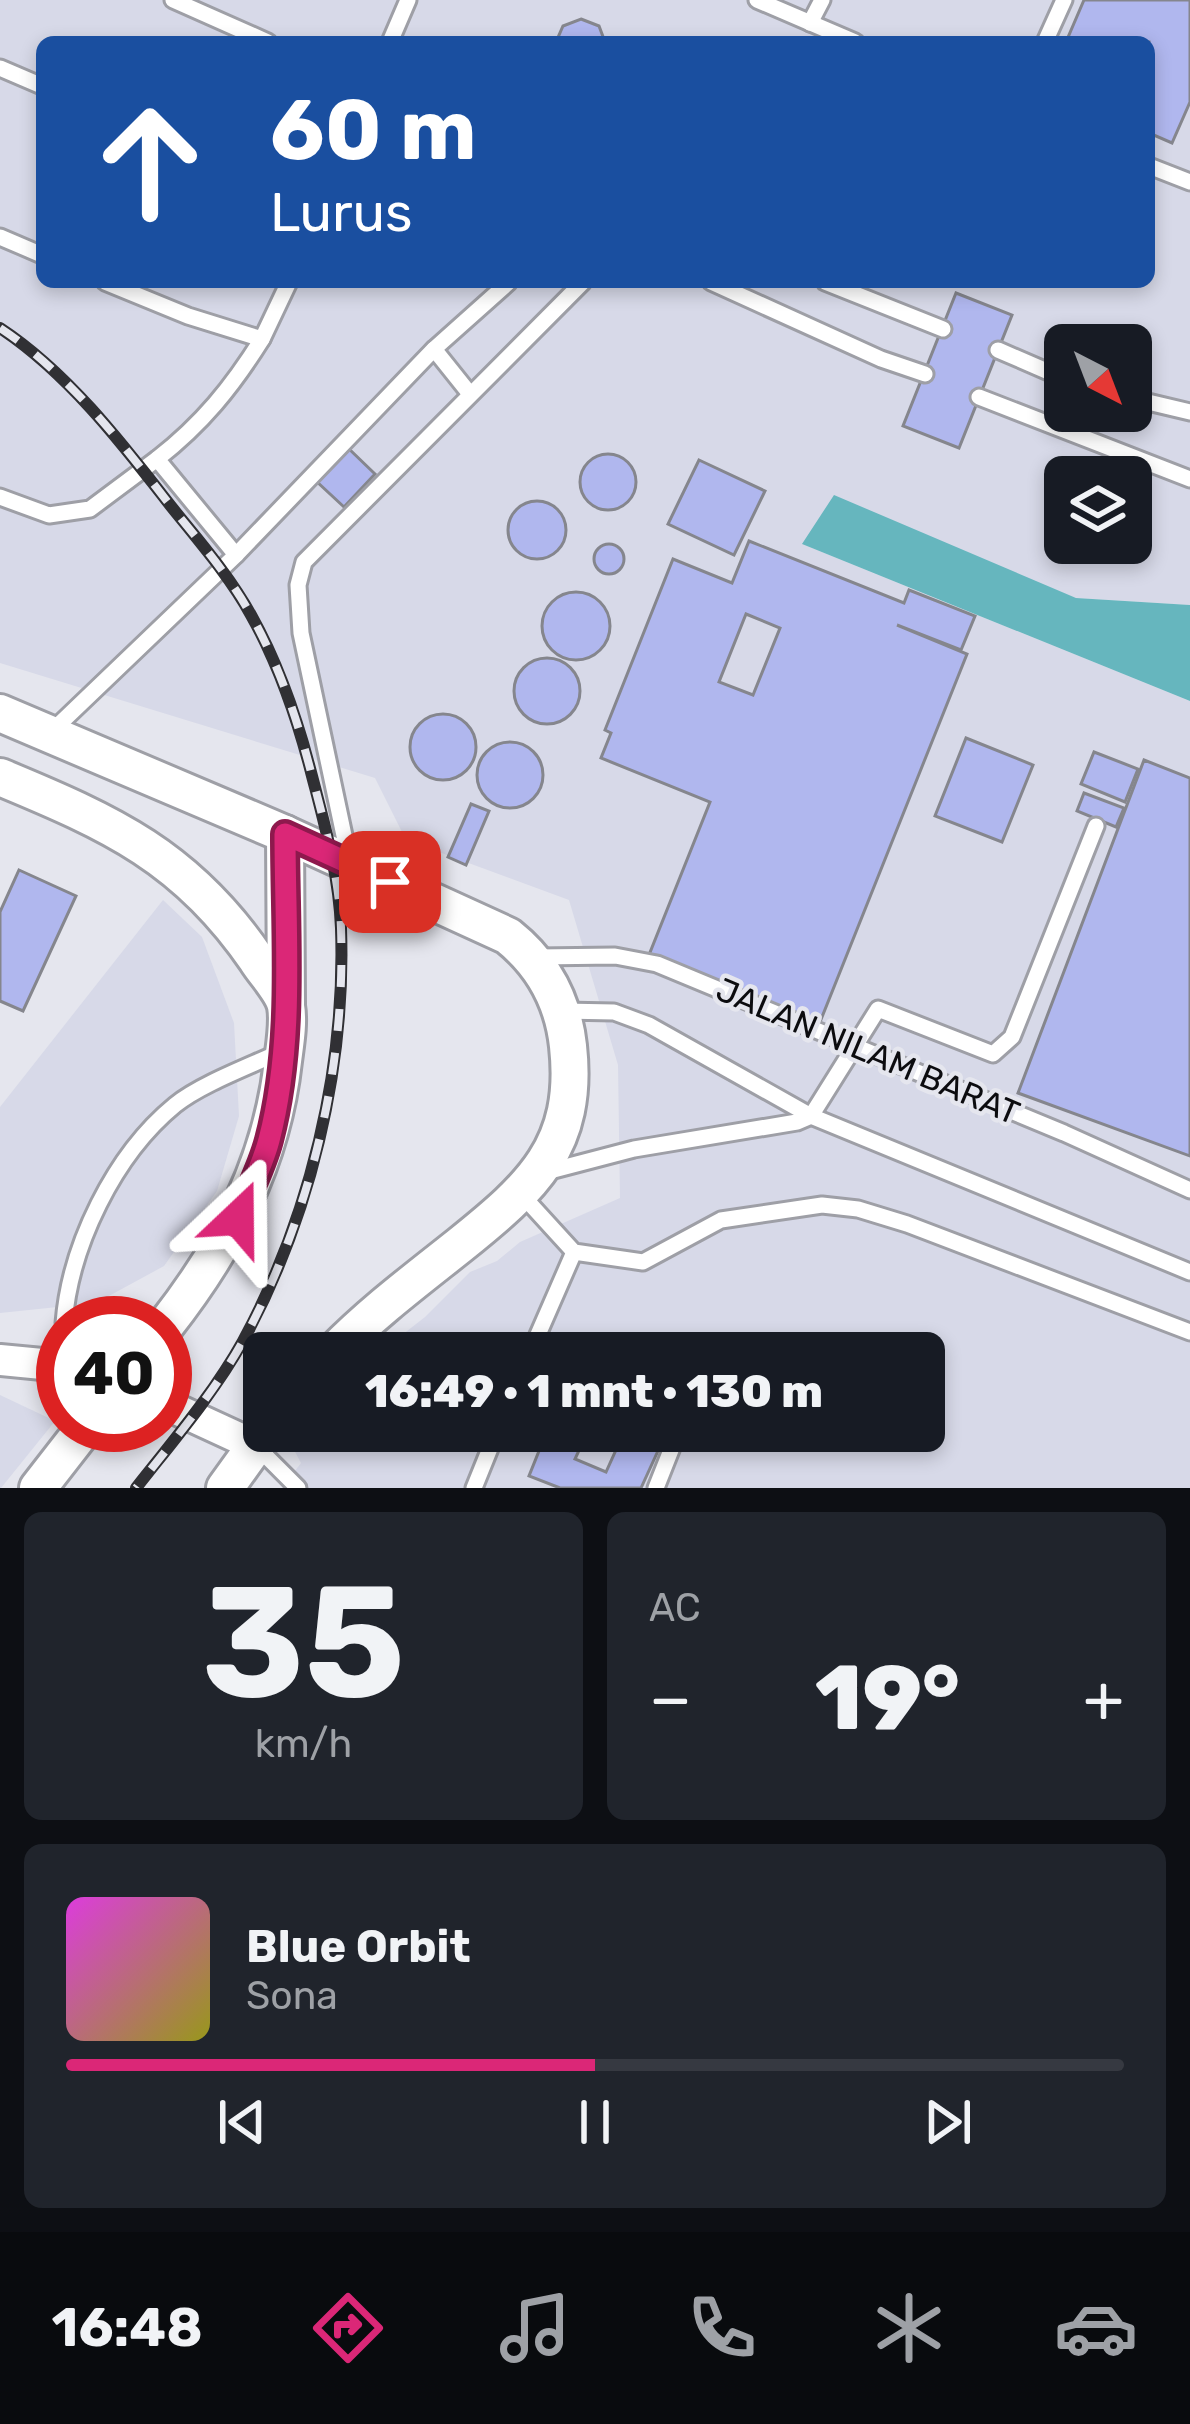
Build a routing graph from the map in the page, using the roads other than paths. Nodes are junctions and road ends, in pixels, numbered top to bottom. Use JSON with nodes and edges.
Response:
{"nodes":[{"id":1,"x":172,"y":0,"type":"edge"},
{"id":2,"x":408,"y":0,"type":"edge"},
{"id":3,"x":757,"y":0,"type":"edge"},
{"id":4,"x":823,"y":0,"type":"edge"},
{"id":5,"x":1064,"y":0,"type":"edge"},
{"id":6,"x":810,"y":23,"type":"junction"},
{"id":7,"x":254,"y":36,"type":"edge"},
{"id":8,"x":393,"y":36,"type":"edge"},
{"id":9,"x":841,"y":36,"type":"edge"},
{"id":10,"x":1048,"y":36,"type":"edge"},
{"id":11,"x":0,"y":68,"type":"edge"},
{"id":12,"x":36,"y":83,"type":"edge"},
{"id":13,"x":1155,"y":168,"type":"edge"},
{"id":14,"x":1190,"y":182,"type":"edge"},
{"id":15,"x":0,"y":237,"type":"edge"},
{"id":16,"x":36,"y":252,"type":"edge"},
{"id":17,"x":122,"y":288,"type":"edge"},
{"id":18,"x":286,"y":288,"type":"edge"},
{"id":19,"x":502,"y":288,"type":"edge"},
{"id":20,"x":577,"y":288,"type":"edge"},
{"id":21,"x":724,"y":288,"type":"edge"},
{"id":22,"x":840,"y":288,"type":"edge"},
{"id":23,"x":943,"y":329,"type":"dead end"},
{"id":24,"x":262,"y":339,"type":"junction"},
{"id":25,"x":434,"y":350,"type":"junction"},
{"id":26,"x":998,"y":350,"type":"dead end"},
{"id":27,"x":1044,"y":371,"type":"edge"},
{"id":28,"x":925,"y":374,"type":"dead end"},
{"id":29,"x":470,"y":394,"type":"junction"},
{"id":30,"x":980,"y":397,"type":"dead end"},
{"id":31,"x":1152,"y":403,"type":"edge"},
{"id":32,"x":1190,"y":412,"type":"edge"},
{"id":33,"x":158,"y":459,"type":"junction"},
{"id":34,"x":1190,"y":479,"type":"edge"},
{"id":35,"x":0,"y":497,"type":"edge"},
{"id":36,"x":236,"y":555,"type":"junction"},
{"id":37,"x":0,"y":713,"type":"edge"},
{"id":38,"x":49,"y":734,"type":"junction"},
{"id":39,"x":0,"y":777,"type":"edge"},
{"id":40,"x":1096,"y":826,"type":"dead end"},
{"id":41,"x":285,"y":834,"type":"junction"},
{"id":42,"x":350,"y":864,"type":"junction"},
{"id":43,"x":522,"y":946,"type":"junction"},
{"id":44,"x":286,"y":1004,"type":"junction"},
{"id":45,"x":563,"y":1011,"type":"junction"},
{"id":46,"x":855,"y":1049,"type":"junction"},
{"id":47,"x":284,"y":1050,"type":"junction"},
{"id":48,"x":811,"y":1116,"type":"junction"},
{"id":49,"x":530,"y":1185,"type":"junction"},
{"id":50,"x":1190,"y":1190,"type":"edge"},
{"id":51,"x":574,"y":1252,"type":"junction"},
{"id":52,"x":1190,"y":1272,"type":"edge"},
{"id":53,"x":69,"y":1296,"type":"edge"},
{"id":54,"x":185,"y":1296,"type":"edge"},
{"id":55,"x":353,"y":1332,"type":"edge"},
{"id":56,"x":539,"y":1332,"type":"edge"},
{"id":57,"x":1190,"y":1332,"type":"edge"},
{"id":58,"x":0,"y":1360,"type":"edge"},
{"id":59,"x":36,"y":1363,"type":"edge"},
{"id":60,"x":192,"y":1414,"type":"edge"},
{"id":61,"x":243,"y":1432,"type":"edge"},
{"id":62,"x":66,"y":1452,"type":"edge"},
{"id":63,"x":251,"y":1452,"type":"edge"},
{"id":64,"x":271,"y":1452,"type":"edge"},
{"id":65,"x":489,"y":1452,"type":"edge"},
{"id":66,"x":670,"y":1452,"type":"edge"},
{"id":67,"x":38,"y":1488,"type":"edge"},
{"id":68,"x":225,"y":1488,"type":"edge"},
{"id":69,"x":298,"y":1488,"type":"edge"},
{"id":70,"x":474,"y":1488,"type":"edge"},
{"id":71,"x":656,"y":1488,"type":"edge"}],
"edges":[{"from":1,"to":7,"type":"lane"},
{"from":2,"to":8,"type":"lane"},
{"from":3,"to":6,"type":"lane"},
{"from":4,"to":6,"type":"lane"},
{"from":5,"to":10,"type":"lane"},
{"from":6,"to":9,"type":"lane"},
{"from":11,"to":12,"type":"lane"},
{"from":13,"to":14,"type":"lane"},
{"from":15,"to":16,"type":"lane"},
{"from":17,"to":24,"type":"lane"},
{"from":18,"to":24,"type":"lane"},
{"from":19,"to":25,"type":"lane"},
{"from":20,"to":29,"type":"lane"},
{"from":21,"to":28,"type":"lane"},
{"from":22,"to":23,"type":"lane"},
{"from":24,"to":33,"type":"lane"},
{"from":25,"to":29,"type":"lane"},
{"from":25,"to":36,"type":"lane"},
{"from":26,"to":27,"type":"lane"},
{"from":29,"to":42,"type":"lane"},
{"from":30,"to":34,"type":"lane"},
{"from":31,"to":32,"type":"lane"},
{"from":33,"to":35,"type":"lane"},
{"from":33,"to":36,"type":"lane"},
{"from":36,"to":38,"type":"lane"},
{"from":37,"to":38,"type":"street"},
{"from":38,"to":41,"type":"street"},
{"from":39,"to":44,"type":"street"},
{"from":40,"to":46,"type":"lane"},
{"from":41,"to":42,"type":"street"},
{"from":41,"to":44,"type":"street"},
{"from":42,"to":43,"type":"street"},
{"from":43,"to":45,"type":"street"},
{"from":43,"to":46,"type":"lane","name":"JALAN NILAM BARAT"},
{"from":44,"to":47,"type":"street"},
{"from":45,"to":48,"type":"lane"},
{"from":45,"to":49,"type":"street"},
{"from":46,"to":48,"type":"lane"},
{"from":46,"to":50,"type":"lane","name":"JALAN NILAM BARAT"},
{"from":47,"to":53,"type":"lane"},
{"from":47,"to":54,"type":"street"},
{"from":48,"to":49,"type":"lane"},
{"from":48,"to":52,"type":"lane"},
{"from":49,"to":51,"type":"lane"},
{"from":49,"to":55,"type":"street"},
{"from":51,"to":56,"type":"lane"},
{"from":51,"to":57,"type":"lane"},
{"from":58,"to":59,"type":"street"},
{"from":60,"to":61,"type":"street"},
{"from":62,"to":67,"type":"street"},
{"from":63,"to":68,"type":"street"},
{"from":64,"to":69,"type":"lane"},
{"from":65,"to":70,"type":"lane"},
{"from":66,"to":71,"type":"lane"}]}
